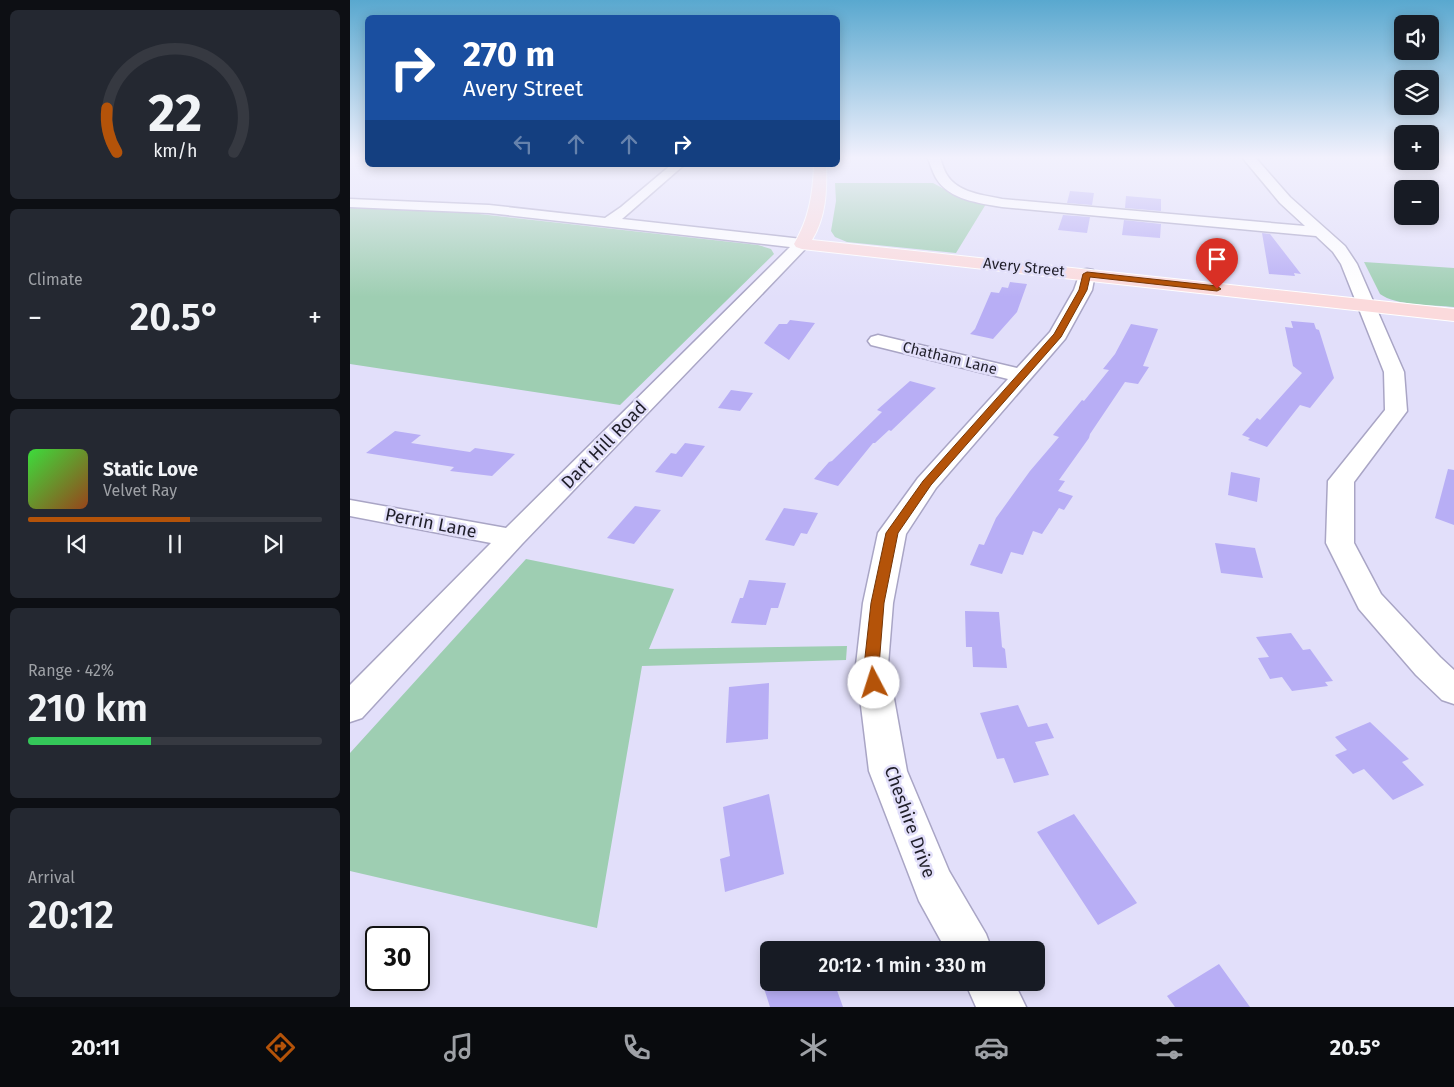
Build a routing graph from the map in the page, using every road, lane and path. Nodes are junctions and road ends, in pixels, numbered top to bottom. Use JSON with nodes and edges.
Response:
{"nodes":[{"id":1,"x":350,"y":203,"type":"edge"},
{"id":2,"x":634,"y":203,"type":"edge"},
{"id":3,"x":818,"y":203,"type":"edge"},
{"id":4,"x":1002,"y":203,"type":"edge"},
{"id":5,"x":1288,"y":203,"type":"edge"},
{"id":6,"x":608,"y":222,"type":"junction"},
{"id":7,"x":1322,"y":232,"type":"junction"},
{"id":8,"x":802,"y":244,"type":"junction"},
{"id":9,"x":1087,"y":274,"type":"junction"},
{"id":10,"x":1366,"y":305,"type":"junction"},
{"id":11,"x":1454,"y":315,"type":"edge"},
{"id":12,"x":878,"y":341,"type":"dead end"},
{"id":13,"x":1023,"y":376,"type":"junction"},
{"id":14,"x":350,"y":508,"type":"edge"},
{"id":15,"x":512,"y":538,"type":"junction"},
{"id":16,"x":1454,"y":690,"type":"edge"},
{"id":17,"x":350,"y":708,"type":"edge"},
{"id":18,"x":965,"y":941,"type":"edge"},
{"id":19,"x":993,"y":991,"type":"edge"},
{"id":20,"x":1002,"y":1007,"type":"edge"}],
"edges":[{"from":1,"to":6,"type":"street"},
{"from":2,"to":6,"type":"street"},
{"from":3,"to":8,"type":"main road","name":"Dart Hill Road"},
{"from":4,"to":7,"type":"street"},
{"from":5,"to":7,"type":"street"},
{"from":6,"to":8,"type":"street"},
{"from":7,"to":10,"type":"street"},
{"from":8,"to":9,"type":"main road","name":"Avery Street"},
{"from":8,"to":15,"type":"street","name":"Dart Hill Road"},
{"from":9,"to":10,"type":"main road","name":"Avery Street"},
{"from":9,"to":13,"type":"street","name":"Cheshire Drive"},
{"from":10,"to":11,"type":"main road","name":"Avery Street"},
{"from":10,"to":16,"type":"street"},
{"from":12,"to":13,"type":"street","name":"Chatham Lane"},
{"from":13,"to":18,"type":"street","name":"Cheshire Drive"},
{"from":14,"to":15,"type":"street","name":"Perrin Lane"},
{"from":15,"to":17,"type":"street","name":"Dart Hill Road"},
{"from":19,"to":20,"type":"street"}]}
